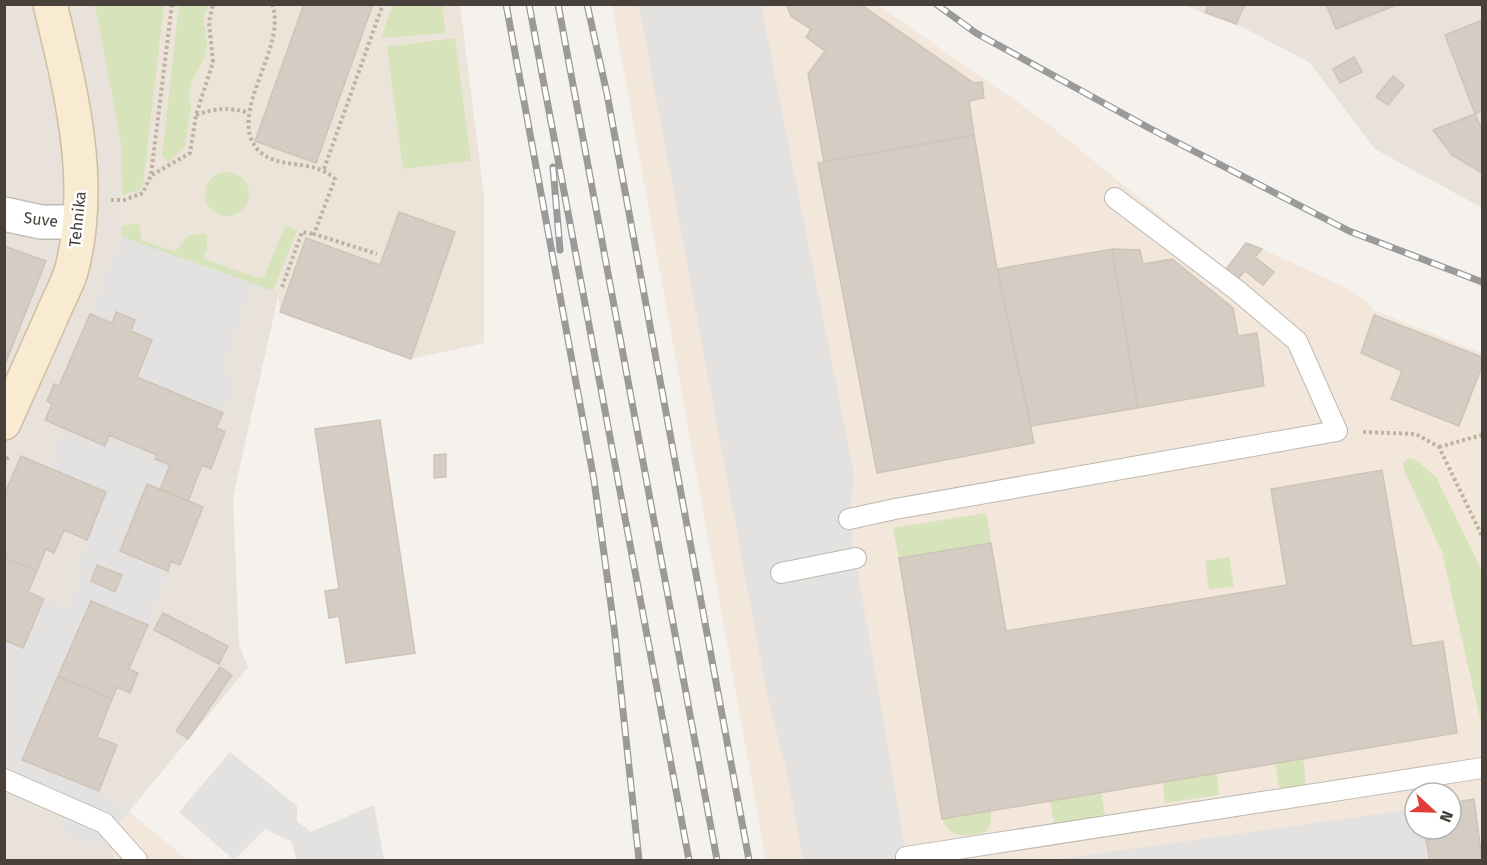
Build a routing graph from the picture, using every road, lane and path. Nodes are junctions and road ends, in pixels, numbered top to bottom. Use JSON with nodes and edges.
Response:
{"nodes":[{"id":1,"x":50,"y":4,"type":"edge"},
{"id":2,"x":172,"y":4,"type":"edge"},
{"id":3,"x":213,"y":4,"type":"edge"},
{"id":4,"x":272,"y":4,"type":"edge"},
{"id":5,"x":384,"y":4,"type":"edge"},
{"id":6,"x":249,"y":114,"type":"junction"},
{"id":7,"x":196,"y":115,"type":"junction"},
{"id":8,"x":324,"y":170,"type":"junction"},
{"id":9,"x":151,"y":176,"type":"junction"},
{"id":10,"x":1115,"y":198,"type":"dead end"},
{"id":11,"x":111,"y":200,"type":"dead end"},
{"id":12,"x":4,"y":214,"type":"edge"},
{"id":13,"x":78,"y":222,"type":"junction"},
{"id":14,"x":314,"y":234,"type":"junction"},
{"id":15,"x":377,"y":254,"type":"dead end"},
{"id":16,"x":282,"y":287,"type":"dead end"},
{"id":17,"x":4,"y":423,"type":"edge"},
{"id":18,"x":1337,"y":431,"type":"junction"},
{"id":19,"x":1482,"y":435,"type":"edge"},
{"id":20,"x":1440,"y":447,"type":"junction"},
{"id":21,"x":849,"y":519,"type":"dead end"},
{"id":22,"x":1482,"y":536,"type":"edge"},
{"id":23,"x":856,"y":558,"type":"dead end"},
{"id":24,"x":781,"y":573,"type":"dead end"},
{"id":25,"x":1482,"y":768,"type":"edge"},
{"id":26,"x":4,"y":779,"type":"edge"},
{"id":27,"x":906,"y":857,"type":"dead end"},
{"id":28,"x":137,"y":861,"type":"edge"}],
"edges":[{"from":1,"to":13,"type":"street","name":"Tehnika"},
{"from":2,"to":9,"type":"path"},
{"from":3,"to":7,"type":"path"},
{"from":4,"to":6,"type":"path"},
{"from":5,"to":8,"type":"path"},
{"from":6,"to":7,"type":"path"},
{"from":6,"to":8,"type":"path"},
{"from":7,"to":9,"type":"path"},
{"from":8,"to":14,"type":"path"},
{"from":9,"to":11,"type":"path"},
{"from":10,"to":18,"type":"lane"},
{"from":12,"to":13,"type":"street","name":"Suve"},
{"from":13,"to":17,"type":"street","name":"Tehnika"},
{"from":14,"to":15,"type":"path"},
{"from":14,"to":16,"type":"path"},
{"from":18,"to":20,"type":"path"},
{"from":18,"to":21,"type":"lane"},
{"from":19,"to":20,"type":"path"},
{"from":20,"to":22,"type":"path"},
{"from":23,"to":24,"type":"lane"},
{"from":25,"to":27,"type":"lane"},
{"from":26,"to":28,"type":"lane"}]}
